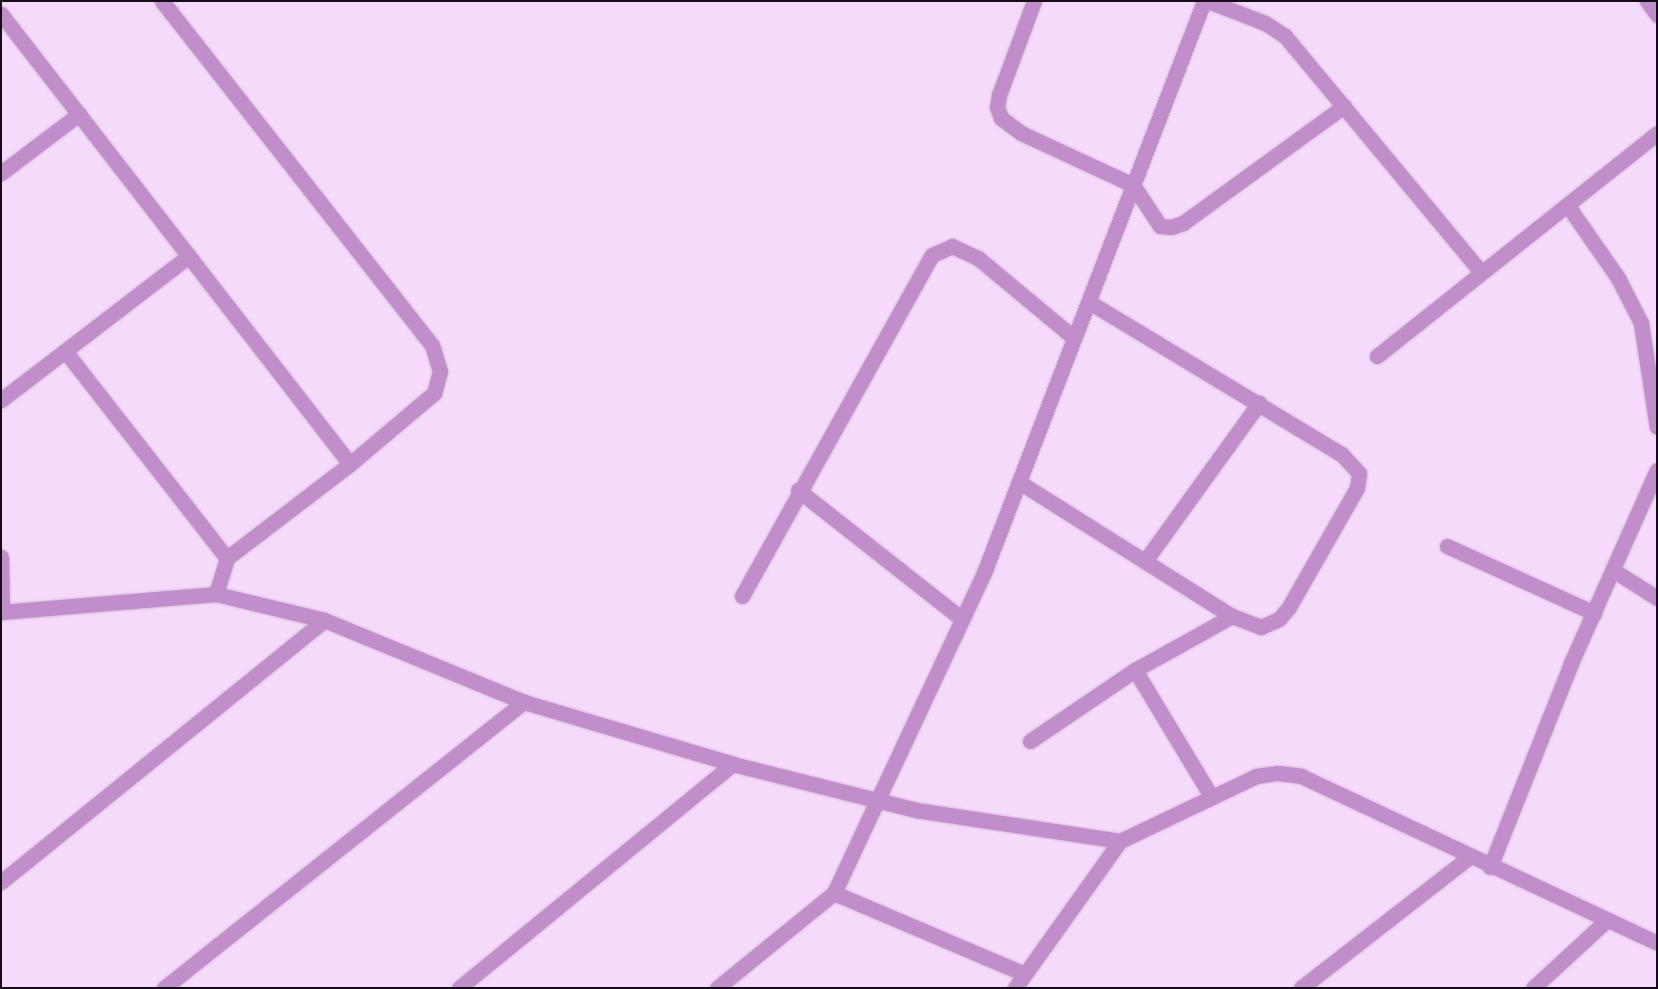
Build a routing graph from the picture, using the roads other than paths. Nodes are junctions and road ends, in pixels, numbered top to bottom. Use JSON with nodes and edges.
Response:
{"nodes":[{"id":1,"x":162,"y":1,"type":"edge"},
{"id":2,"x":1034,"y":1,"type":"edge"},
{"id":3,"x":1204,"y":1,"type":"edge"},
{"id":4,"x":1208,"y":1,"type":"edge"},
{"id":5,"x":1647,"y":1,"type":"edge"},
{"id":6,"x":1,"y":14,"type":"edge"},
{"id":7,"x":1657,"y":15,"type":"edge"},
{"id":8,"x":1344,"y":106,"type":"junction"},
{"id":9,"x":79,"y":114,"type":"junction"},
{"id":10,"x":1657,"y":133,"type":"edge"},
{"id":11,"x":1,"y":173,"type":"edge"},
{"id":12,"x":1134,"y":185,"type":"junction"},
{"id":13,"x":1568,"y":206,"type":"junction"},
{"id":14,"x":189,"y":256,"type":"junction"},
{"id":15,"x":1481,"y":272,"type":"junction"},
{"id":16,"x":1089,"y":302,"type":"junction"},
{"id":17,"x":1074,"y":338,"type":"junction"},
{"id":18,"x":66,"y":351,"type":"junction"},
{"id":19,"x":1376,"y":356,"type":"dead end"},
{"id":20,"x":1,"y":400,"type":"edge"},
{"id":21,"x":1259,"y":403,"type":"junction"},
{"id":22,"x":1657,"y":427,"type":"edge"},
{"id":23,"x":350,"y":464,"type":"junction"},
{"id":24,"x":1657,"y":470,"type":"edge"},
{"id":25,"x":1019,"y":482,"type":"junction"},
{"id":26,"x":798,"y":490,"type":"junction"},
{"id":27,"x":1447,"y":546,"type":"dead end"},
{"id":28,"x":1,"y":556,"type":"edge"},
{"id":29,"x":227,"y":558,"type":"junction"},
{"id":30,"x":1144,"y":562,"type":"junction"},
{"id":31,"x":1613,"y":570,"type":"junction"},
{"id":32,"x":216,"y":594,"type":"junction"},
{"id":33,"x":742,"y":596,"type":"dead end"},
{"id":34,"x":1657,"y":598,"type":"edge"},
{"id":35,"x":1,"y":612,"type":"edge"},
{"id":36,"x":1594,"y":613,"type":"junction"},
{"id":37,"x":1232,"y":616,"type":"junction"},
{"id":38,"x":962,"y":619,"type":"junction"},
{"id":39,"x":324,"y":620,"type":"junction"},
{"id":40,"x":1136,"y":670,"type":"junction"},
{"id":41,"x":524,"y":702,"type":"junction"},
{"id":42,"x":1030,"y":741,"type":"dead end"},
{"id":43,"x":733,"y":764,"type":"junction"},
{"id":44,"x":1211,"y":796,"type":"junction"},
{"id":45,"x":878,"y":800,"type":"junction"},
{"id":46,"x":1120,"y":841,"type":"junction"},
{"id":47,"x":1468,"y":857,"type":"junction"},
{"id":48,"x":1490,"y":867,"type":"junction"},
{"id":49,"x":1,"y":882,"type":"edge"},
{"id":50,"x":834,"y":893,"type":"junction"},
{"id":51,"x":1607,"y":920,"type":"junction"},
{"id":52,"x":1657,"y":943,"type":"edge"},
{"id":53,"x":1025,"y":974,"type":"junction"},
{"id":54,"x":164,"y":988,"type":"edge"},
{"id":55,"x":458,"y":988,"type":"edge"},
{"id":56,"x":717,"y":988,"type":"edge"},
{"id":57,"x":1015,"y":988,"type":"edge"},
{"id":58,"x":1301,"y":988,"type":"edge"},
{"id":59,"x":1532,"y":988,"type":"edge"}],
"edges":[{"from":1,"to":23,"type":"street"},
{"from":2,"to":12,"type":"street"},
{"from":3,"to":12,"type":"street"},
{"from":4,"to":8,"type":"street"},
{"from":5,"to":7,"type":"street"},
{"from":6,"to":9,"type":"street"},
{"from":8,"to":12,"type":"street"},
{"from":8,"to":15,"type":"street"},
{"from":9,"to":11,"type":"street"},
{"from":9,"to":14,"type":"street"},
{"from":10,"to":13,"type":"street"},
{"from":12,"to":16,"type":"street"},
{"from":13,"to":15,"type":"street"},
{"from":13,"to":22,"type":"street"},
{"from":14,"to":18,"type":"street"},
{"from":14,"to":23,"type":"street"},
{"from":15,"to":19,"type":"street"},
{"from":16,"to":17,"type":"street"},
{"from":16,"to":21,"type":"street"},
{"from":17,"to":25,"type":"street"},
{"from":17,"to":26,"type":"street"},
{"from":18,"to":20,"type":"street"},
{"from":18,"to":29,"type":"street"},
{"from":21,"to":30,"type":"street"},
{"from":21,"to":37,"type":"street"},
{"from":23,"to":29,"type":"street"},
{"from":24,"to":31,"type":"street"},
{"from":25,"to":30,"type":"street"},
{"from":25,"to":38,"type":"street"},
{"from":26,"to":33,"type":"street"},
{"from":26,"to":38,"type":"street"},
{"from":27,"to":36,"type":"street"},
{"from":28,"to":35,"type":"street"},
{"from":29,"to":32,"type":"street"},
{"from":30,"to":37,"type":"street"},
{"from":31,"to":34,"type":"street"},
{"from":31,"to":36,"type":"street"},
{"from":32,"to":35,"type":"street"},
{"from":32,"to":39,"type":"street"},
{"from":36,"to":48,"type":"street"},
{"from":37,"to":40,"type":"street"},
{"from":38,"to":45,"type":"street"},
{"from":39,"to":41,"type":"street"},
{"from":39,"to":49,"type":"street"},
{"from":40,"to":42,"type":"street"},
{"from":40,"to":44,"type":"street"},
{"from":41,"to":43,"type":"street"},
{"from":41,"to":54,"type":"street"},
{"from":43,"to":45,"type":"street"},
{"from":43,"to":55,"type":"street"},
{"from":44,"to":46,"type":"street"},
{"from":44,"to":47,"type":"street"},
{"from":45,"to":46,"type":"street"},
{"from":45,"to":50,"type":"street"},
{"from":46,"to":53,"type":"street"},
{"from":47,"to":48,"type":"street"},
{"from":47,"to":58,"type":"street"},
{"from":48,"to":51,"type":"street"},
{"from":50,"to":53,"type":"street"},
{"from":50,"to":56,"type":"street"},
{"from":51,"to":52,"type":"street"},
{"from":51,"to":59,"type":"street"},
{"from":53,"to":57,"type":"street"}]}
